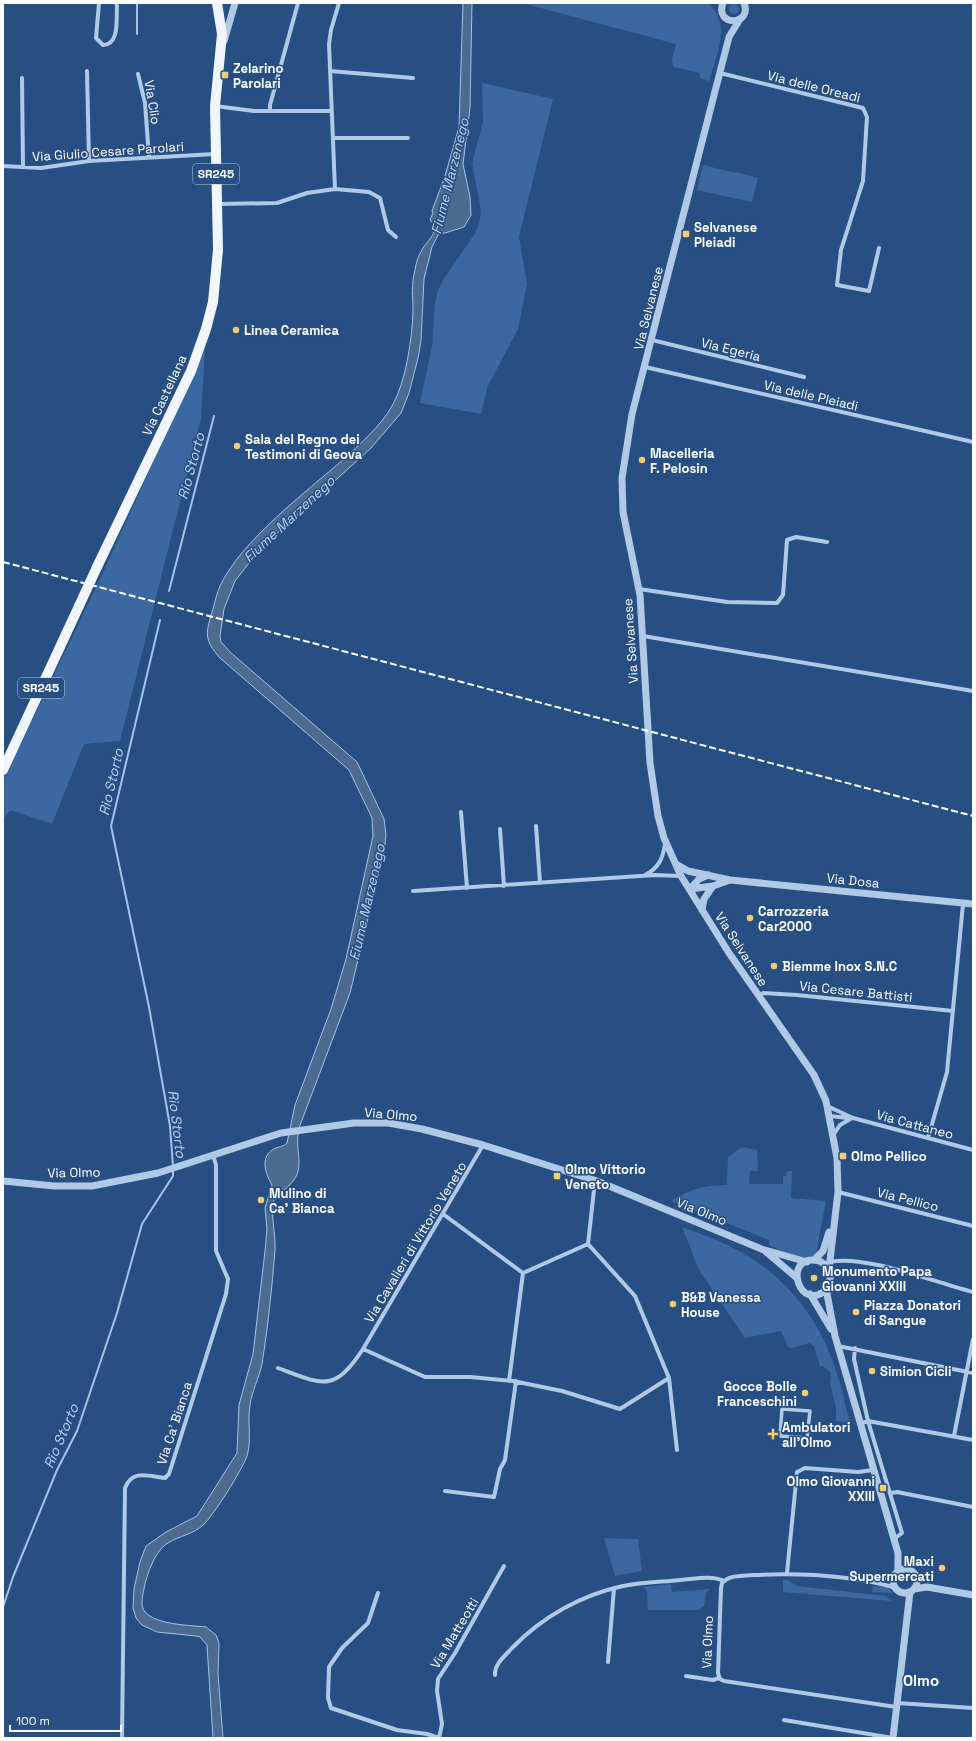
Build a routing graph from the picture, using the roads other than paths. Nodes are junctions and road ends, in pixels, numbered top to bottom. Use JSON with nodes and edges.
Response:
{"nodes":[{"id":1,"x":99,"y":3,"type":"edge"},
{"id":2,"x":116,"y":3,"type":"edge"},
{"id":3,"x":217,"y":3,"type":"edge"},
{"id":4,"x":235,"y":3,"type":"edge"},
{"id":5,"x":298,"y":3,"type":"edge"},
{"id":6,"x":339,"y":3,"type":"edge"},
{"id":7,"x":744,"y":3,"type":"edge"},
{"id":8,"x":721,"y":5,"type":"edge"},
{"id":9,"x":725,"y":18,"type":"junction"},
{"id":10,"x":740,"y":19,"type":"junction"},
{"id":11,"x":729,"y":37,"type":"junction"},
{"id":12,"x":222,"y":47,"type":"junction"},
{"id":13,"x":86,"y":71,"type":"dead end"},
{"id":14,"x":330,"y":71,"type":"junction"},
{"id":15,"x":720,"y":73,"type":"junction"},
{"id":16,"x":138,"y":74,"type":"dead end"},
{"id":17,"x":22,"y":78,"type":"dead end"},
{"id":18,"x":413,"y":78,"type":"dead end"},
{"id":19,"x":215,"y":106,"type":"junction"},
{"id":20,"x":270,"y":111,"type":"junction"},
{"id":21,"x":332,"y":111,"type":"junction"},
{"id":22,"x":333,"y":138,"type":"junction"},
{"id":23,"x":408,"y":138,"type":"dead end"},
{"id":24,"x":215,"y":154,"type":"junction"},
{"id":25,"x":149,"y":157,"type":"junction"},
{"id":26,"x":89,"y":161,"type":"junction"},
{"id":27,"x":3,"y":166,"type":"edge"},
{"id":28,"x":23,"y":167,"type":"junction"},
{"id":29,"x":335,"y":189,"type":"junction"},
{"id":30,"x":217,"y":204,"type":"junction"},
{"id":31,"x":396,"y":237,"type":"dead end"},
{"id":32,"x":879,"y":248,"type":"dead end"},
{"id":33,"x":652,"y":340,"type":"junction"},
{"id":34,"x":645,"y":367,"type":"junction"},
{"id":35,"x":804,"y":377,"type":"dead end"},
{"id":36,"x":973,"y":442,"type":"edge"},
{"id":37,"x":827,"y":542,"type":"dead end"},
{"id":38,"x":638,"y":588,"type":"junction"},
{"id":39,"x":643,"y":636,"type":"junction"},
{"id":40,"x":973,"y":692,"type":"edge"},
{"id":41,"x":3,"y":770,"type":"edge"},
{"id":42,"x":461,"y":812,"type":"dead end"},
{"id":43,"x":536,"y":826,"type":"dead end"},
{"id":44,"x":500,"y":828,"type":"dead end"},
{"id":45,"x":666,"y":843,"type":"junction"},
{"id":46,"x":673,"y":861,"type":"junction"},
{"id":47,"x":710,"y":875,"type":"junction"},
{"id":48,"x":643,"y":876,"type":"junction"},
{"id":49,"x":682,"y":876,"type":"junction"},
{"id":50,"x":730,"y":880,"type":"junction"},
{"id":51,"x":540,"y":883,"type":"junction"},
{"id":52,"x":504,"y":886,"type":"junction"},
{"id":53,"x":713,"y":886,"type":"junction"},
{"id":54,"x":467,"y":888,"type":"junction"},
{"id":55,"x":690,"y":889,"type":"junction"},
{"id":56,"x":413,"y":891,"type":"dead end"},
{"id":57,"x":963,"y":904,"type":"junction"},
{"id":58,"x":973,"y":904,"type":"edge"},
{"id":59,"x":702,"y":910,"type":"junction"},
{"id":60,"x":758,"y":996,"type":"junction"},
{"id":61,"x":953,"y":1011,"type":"junction"},
{"id":62,"x":827,"y":1106,"type":"junction"},
{"id":63,"x":830,"y":1116,"type":"junction"},
{"id":64,"x":853,"y":1118,"type":"junction"},
{"id":65,"x":834,"y":1134,"type":"junction"},
{"id":66,"x":928,"y":1138,"type":"junction"},
{"id":67,"x":483,"y":1145,"type":"junction"},
{"id":68,"x":973,"y":1150,"type":"edge"},
{"id":69,"x":217,"y":1154,"type":"junction"},
{"id":70,"x":3,"y":1181,"type":"edge"},
{"id":71,"x":597,"y":1182,"type":"junction"},
{"id":72,"x":838,"y":1192,"type":"junction"},
{"id":73,"x":835,"y":1209,"type":"junction"},
{"id":74,"x":443,"y":1214,"type":"junction"},
{"id":75,"x":973,"y":1226,"type":"edge"},
{"id":76,"x":588,"y":1244,"type":"junction"},
{"id":77,"x":764,"y":1250,"type":"junction"},
{"id":78,"x":810,"y":1261,"type":"junction"},
{"id":79,"x":829,"y":1265,"type":"junction"},
{"id":80,"x":523,"y":1273,"type":"junction"},
{"id":81,"x":797,"y":1278,"type":"junction"},
{"id":82,"x":828,"y":1288,"type":"junction"},
{"id":83,"x":973,"y":1292,"type":"edge"},
{"id":84,"x":810,"y":1294,"type":"junction"},
{"id":85,"x":835,"y":1336,"type":"junction"},
{"id":86,"x":973,"y":1339,"type":"edge"},
{"id":87,"x":838,"y":1346,"type":"junction"},
{"id":88,"x":855,"y":1348,"type":"junction"},
{"id":89,"x":363,"y":1349,"type":"junction"},
{"id":90,"x":278,"y":1368,"type":"dead end"},
{"id":91,"x":967,"y":1371,"type":"junction"},
{"id":92,"x":973,"y":1372,"type":"edge"},
{"id":93,"x":669,"y":1378,"type":"junction"},
{"id":94,"x":509,"y":1380,"type":"junction"},
{"id":95,"x":516,"y":1381,"type":"junction"},
{"id":96,"x":865,"y":1422,"type":"junction"},
{"id":97,"x":780,"y":1436,"type":"joint"},
{"id":98,"x":954,"y":1436,"type":"junction"},
{"id":99,"x":973,"y":1440,"type":"edge"},
{"id":100,"x":677,"y":1450,"type":"dead end"},
{"id":101,"x":873,"y":1470,"type":"junction"},
{"id":102,"x":445,"y":1491,"type":"dead end"},
{"id":103,"x":891,"y":1493,"type":"junction"},
{"id":104,"x":973,"y":1507,"type":"edge"},
{"id":105,"x":894,"y":1539,"type":"junction"},
{"id":106,"x":898,"y":1553,"type":"junction"},
{"id":107,"x":504,"y":1566,"type":"dead end"},
{"id":108,"x":909,"y":1570,"type":"junction"},
{"id":109,"x":787,"y":1573,"type":"junction"},
{"id":110,"x":897,"y":1573,"type":"junction"},
{"id":111,"x":916,"y":1575,"type":"junction"},
{"id":112,"x":724,"y":1581,"type":"junction"},
{"id":113,"x":876,"y":1582,"type":"junction"},
{"id":114,"x":927,"y":1587,"type":"junction"},
{"id":115,"x":614,"y":1588,"type":"junction"},
{"id":116,"x":899,"y":1590,"type":"junction"},
{"id":117,"x":912,"y":1590,"type":"junction"},
{"id":118,"x":378,"y":1593,"type":"dead end"},
{"id":119,"x":973,"y":1595,"type":"edge"},
{"id":120,"x":907,"y":1607,"type":"junction"},
{"id":121,"x":608,"y":1662,"type":"dead end"},
{"id":122,"x":495,"y":1675,"type":"dead end"},
{"id":123,"x":686,"y":1676,"type":"dead end"},
{"id":124,"x":719,"y":1678,"type":"junction"},
{"id":125,"x":897,"y":1705,"type":"junction"},
{"id":126,"x":973,"y":1708,"type":"edge"},
{"id":127,"x":784,"y":1720,"type":"dead end"},
{"id":128,"x":122,"y":1738,"type":"edge"},
{"id":129,"x":439,"y":1738,"type":"edge"},
{"id":130,"x":893,"y":1738,"type":"edge"}],
"edges":[{"from":1,"to":2,"type":"street"},
{"from":3,"to":12,"type":"main road"},
{"from":4,"to":12,"type":"street","name":"Via Castellana"},
{"from":5,"to":20,"type":"street"},
{"from":6,"to":14,"type":"street"},
{"from":7,"to":10,"type":"street","name":"Via Selvanese"},
{"from":8,"to":9,"type":"street","name":"Via Selvanese"},
{"from":9,"to":10,"type":"street"},
{"from":9,"to":11,"type":"street","name":"Via Selvanese"},
{"from":10,"to":11,"type":"street","name":"Via Selvanese"},
{"from":11,"to":15,"type":"street","name":"Via Selvanese"},
{"from":12,"to":19,"type":"main road","name":"Via Castellana","number":"SR245"},
{"from":13,"to":26,"type":"street"},
{"from":14,"to":18,"type":"street"},
{"from":14,"to":21,"type":"street"},
{"from":15,"to":32,"type":"street","name":"Via delle Oreadi"},
{"from":15,"to":33,"type":"street","name":"Via Selvanese"},
{"from":16,"to":25,"type":"street","name":"Via Clio"},
{"from":17,"to":28,"type":"street"},
{"from":19,"to":20,"type":"street"},
{"from":19,"to":24,"type":"main road","name":"Via Castellana","number":"SR245"},
{"from":20,"to":21,"type":"street"},
{"from":21,"to":22,"type":"street"},
{"from":22,"to":23,"type":"street"},
{"from":22,"to":29,"type":"street"},
{"from":24,"to":25,"type":"street","name":"Via Giulio Cesare Parolari"},
{"from":24,"to":30,"type":"main road","name":"Via Castellana","number":"SR245"},
{"from":25,"to":26,"type":"street","name":"Via Giulio Cesare Parolari"},
{"from":26,"to":28,"type":"street","name":"Via Giulio Cesare Parolari"},
{"from":27,"to":28,"type":"street","name":"Via Giulio Cesare Parolari"},
{"from":29,"to":30,"type":"street"},
{"from":29,"to":31,"type":"street"},
{"from":30,"to":41,"type":"main road","name":"Via Castellana","number":"SR245","bridge":true},
{"from":33,"to":34,"type":"street","name":"Via Selvanese"},
{"from":33,"to":35,"type":"street","name":"Via Egeria"},
{"from":34,"to":36,"type":"street","name":"Via delle Pleiadi"},
{"from":34,"to":38,"type":"street","name":"Via Selvanese"},
{"from":37,"to":38,"type":"street"},
{"from":38,"to":39,"type":"street","name":"Via Selvanese"},
{"from":39,"to":40,"type":"street"},
{"from":39,"to":45,"type":"street","name":"Via Selvanese"},
{"from":42,"to":54,"type":"street"},
{"from":43,"to":51,"type":"street"},
{"from":44,"to":52,"type":"street"},
{"from":45,"to":46,"type":"street","name":"Via Selvanese"},
{"from":45,"to":48,"type":"street"},
{"from":46,"to":47,"type":"street","name":"Via Dosa"},
{"from":46,"to":49,"type":"street","name":"Via Selvanese"},
{"from":47,"to":50,"type":"street","name":"Via Dosa"},
{"from":47,"to":55,"type":"street"},
{"from":48,"to":49,"type":"street"},
{"from":48,"to":51,"type":"street"},
{"from":49,"to":55,"type":"street","name":"Via Selvanese"},
{"from":50,"to":53,"type":"street"},
{"from":50,"to":57,"type":"street","name":"Via Dosa"},
{"from":51,"to":52,"type":"street"},
{"from":52,"to":54,"type":"street"},
{"from":53,"to":55,"type":"street"},
{"from":53,"to":59,"type":"street"},
{"from":54,"to":56,"type":"street"},
{"from":55,"to":59,"type":"street","name":"Via Selvanese"},
{"from":57,"to":58,"type":"street","name":"Via Dosa"},
{"from":57,"to":61,"type":"street"},
{"from":59,"to":60,"type":"street","name":"Via Selvanese"},
{"from":60,"to":61,"type":"street","name":"Via Cesare Battisti"},
{"from":60,"to":62,"type":"street","name":"Via Selvanese"},
{"from":61,"to":66,"type":"street"},
{"from":62,"to":63,"type":"street","name":"Via Selvanese"},
{"from":62,"to":64,"type":"street","name":"Via Cattaneo"},
{"from":63,"to":64,"type":"street","name":"Via Cattaneo"},
{"from":63,"to":65,"type":"street","name":"Via Selvanese"},
{"from":64,"to":65,"type":"street"},
{"from":64,"to":66,"type":"street","name":"Via Cattaneo"},
{"from":65,"to":72,"type":"street","name":"Via Selvanese"},
{"from":66,"to":68,"type":"street","name":"Via Cattaneo"},
{"from":67,"to":69,"type":"street","name":"Via Olmo"},
{"from":67,"to":71,"type":"street","name":"Via Olmo"},
{"from":67,"to":74,"type":"street","name":"Via Cavalieri di Vittorio Veneto"},
{"from":69,"to":70,"type":"street","name":"Via Olmo"},
{"from":69,"to":128,"type":"street","name":"Via Ca' Bianca"},
{"from":71,"to":76,"type":"street"},
{"from":71,"to":77,"type":"street","name":"Via Olmo"},
{"from":72,"to":73,"type":"street","name":"Via Selvanese"},
{"from":72,"to":75,"type":"street","name":"Via Pellico"},
{"from":73,"to":78,"type":"street","name":"Via Selvanese"},
{"from":73,"to":79,"type":"street","name":"Via Selvanese"},
{"from":74,"to":80,"type":"street"},
{"from":74,"to":89,"type":"street","name":"Via Cavalieri di Vittorio Veneto"},
{"from":76,"to":80,"type":"street"},
{"from":76,"to":93,"type":"street"},
{"from":77,"to":78,"type":"street","name":"Via Olmo"},
{"from":77,"to":81,"type":"street","name":"Via Olmo"},
{"from":78,"to":79,"type":"street","name":"Via Olmo"},
{"from":78,"to":81,"type":"street"},
{"from":79,"to":82,"type":"street","name":"Via Olmo"},
{"from":79,"to":83,"type":"street"},
{"from":80,"to":94,"type":"street"},
{"from":81,"to":84,"type":"street","name":"Via Olmo"},
{"from":82,"to":84,"type":"street"},
{"from":82,"to":85,"type":"street","name":"Via Olmo"},
{"from":84,"to":85,"type":"street","name":"Via Olmo"},
{"from":85,"to":87,"type":"street","name":"Via Olmo"},
{"from":86,"to":91,"type":"street"},
{"from":87,"to":88,"type":"street"},
{"from":87,"to":96,"type":"street","name":"Via Olmo"},
{"from":88,"to":91,"type":"street"},
{"from":88,"to":96,"type":"street","name":"Via Olmo"},
{"from":89,"to":90,"type":"street","name":"Via Cavalieri di Vittorio Veneto"},
{"from":89,"to":94,"type":"street"},
{"from":91,"to":92,"type":"street"},
{"from":91,"to":98,"type":"street"},
{"from":93,"to":95,"type":"street"},
{"from":93,"to":100,"type":"street"},
{"from":94,"to":95,"type":"street"},
{"from":95,"to":102,"type":"street"},
{"from":96,"to":98,"type":"street"},
{"from":96,"to":101,"type":"street","name":"Via Olmo"},
{"from":96,"to":103,"type":"street","name":"Via Olmo"},
{"from":97,"to":97,"type":"street"},
{"from":98,"to":99,"type":"street"},
{"from":101,"to":105,"type":"street","name":"Via Olmo"},
{"from":101,"to":109,"type":"street"},
{"from":103,"to":104,"type":"street"},
{"from":103,"to":105,"type":"street","name":"Via Olmo"},
{"from":105,"to":106,"type":"street","name":"Via Olmo"},
{"from":106,"to":108,"type":"street"},
{"from":106,"to":110,"type":"street"},
{"from":107,"to":129,"type":"street","name":"Via Matteotti"},
{"from":108,"to":110,"type":"street"},
{"from":108,"to":111,"type":"street"},
{"from":109,"to":112,"type":"street"},
{"from":109,"to":113,"type":"street"},
{"from":110,"to":113,"type":"street"},
{"from":110,"to":116,"type":"street"},
{"from":111,"to":114,"type":"street"},
{"from":111,"to":117,"type":"street"},
{"from":112,"to":115,"type":"street"},
{"from":112,"to":124,"type":"street","name":"Via Olmo"},
{"from":113,"to":116,"type":"street"},
{"from":114,"to":117,"type":"street"},
{"from":114,"to":119,"type":"street"},
{"from":115,"to":121,"type":"street"},
{"from":115,"to":122,"type":"street"},
{"from":116,"to":117,"type":"street"},
{"from":116,"to":120,"type":"street"},
{"from":117,"to":120,"type":"street"},
{"from":118,"to":129,"type":"street","name":"Via Matteotti"},
{"from":120,"to":125,"type":"street"},
{"from":123,"to":124,"type":"street"},
{"from":124,"to":125,"type":"street","name":"Via Olmo"},
{"from":125,"to":126,"type":"street","name":"Via Olmo"},
{"from":125,"to":130,"type":"street"},
{"from":127,"to":130,"type":"street"}]}
